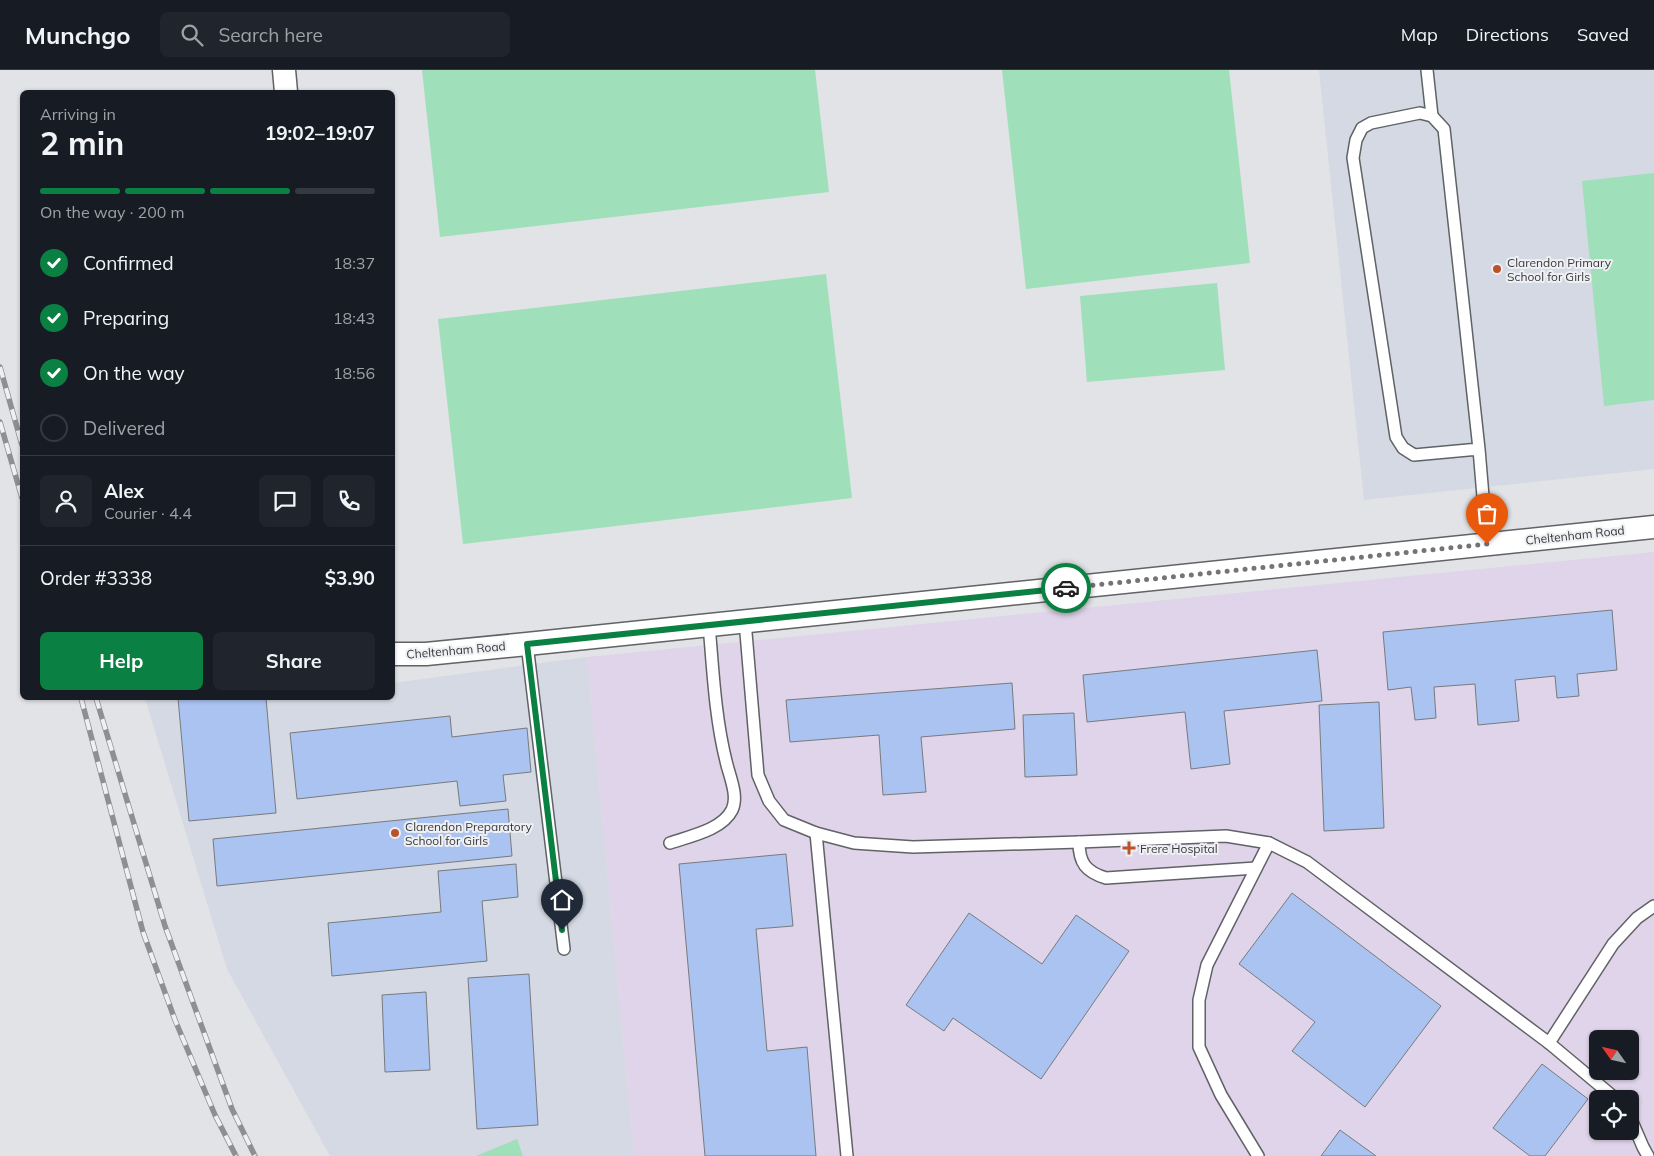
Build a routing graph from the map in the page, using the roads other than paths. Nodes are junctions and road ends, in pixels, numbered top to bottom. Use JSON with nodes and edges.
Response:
{"nodes":[{"id":1,"x":284,"y":70,"type":"edge"},
{"id":2,"x":1427,"y":70,"type":"edge"},
{"id":3,"x":286,"y":90,"type":"edge"},
{"id":4,"x":1432,"y":116,"type":"junction"},
{"id":5,"x":1479,"y":450,"type":"junction"},
{"id":6,"x":1654,"y":527,"type":"edge"},
{"id":7,"x":1487,"y":544,"type":"junction"},
{"id":8,"x":745,"y":621,"type":"junction"},
{"id":9,"x":709,"y":625,"type":"junction"},
{"id":10,"x":527,"y":644,"type":"junction"},
{"id":11,"x":395,"y":654,"type":"edge"},
{"id":12,"x":816,"y":833,"type":"junction"},
{"id":13,"x":1079,"y":842,"type":"junction"},
{"id":14,"x":670,"y":843,"type":"dead end"},
{"id":15,"x":1269,"y":843,"type":"junction"},
{"id":16,"x":1256,"y":868,"type":"junction"},
{"id":17,"x":1654,"y":906,"type":"edge"},
{"id":18,"x":564,"y":949,"type":"dead end"},
{"id":19,"x":1549,"y":1042,"type":"junction"},
{"id":20,"x":1605,"y":1090,"type":"edge"},
{"id":21,"x":1638,"y":1140,"type":"edge"},
{"id":22,"x":1643,"y":1153,"type":"edge"},
{"id":23,"x":847,"y":1156,"type":"edge"},
{"id":24,"x":1258,"y":1156,"type":"edge"}],
"edges":[{"from":1,"to":3,"type":"street"},
{"from":2,"to":4,"type":"lane"},
{"from":4,"to":5,"type":"lane"},
{"from":4,"to":5,"type":"lane"},
{"from":5,"to":7,"type":"lane"},
{"from":6,"to":7,"type":"street","name":"Cheltenham Road"},
{"from":7,"to":8,"type":"street","name":"Cheltenham Road"},
{"from":8,"to":9,"type":"street","name":"Cheltenham Road"},
{"from":8,"to":12,"type":"lane"},
{"from":9,"to":10,"type":"street","name":"Cheltenham Road"},
{"from":9,"to":14,"type":"lane"},
{"from":10,"to":11,"type":"street","name":"Cheltenham Road"},
{"from":10,"to":18,"type":"lane"},
{"from":12,"to":13,"type":"lane"},
{"from":12,"to":23,"type":"lane"},
{"from":13,"to":15,"type":"lane"},
{"from":13,"to":16,"type":"lane"},
{"from":15,"to":16,"type":"lane"},
{"from":15,"to":19,"type":"lane"},
{"from":16,"to":24,"type":"lane"},
{"from":17,"to":19,"type":"lane"},
{"from":19,"to":20,"type":"lane"},
{"from":21,"to":22,"type":"lane"}]}
